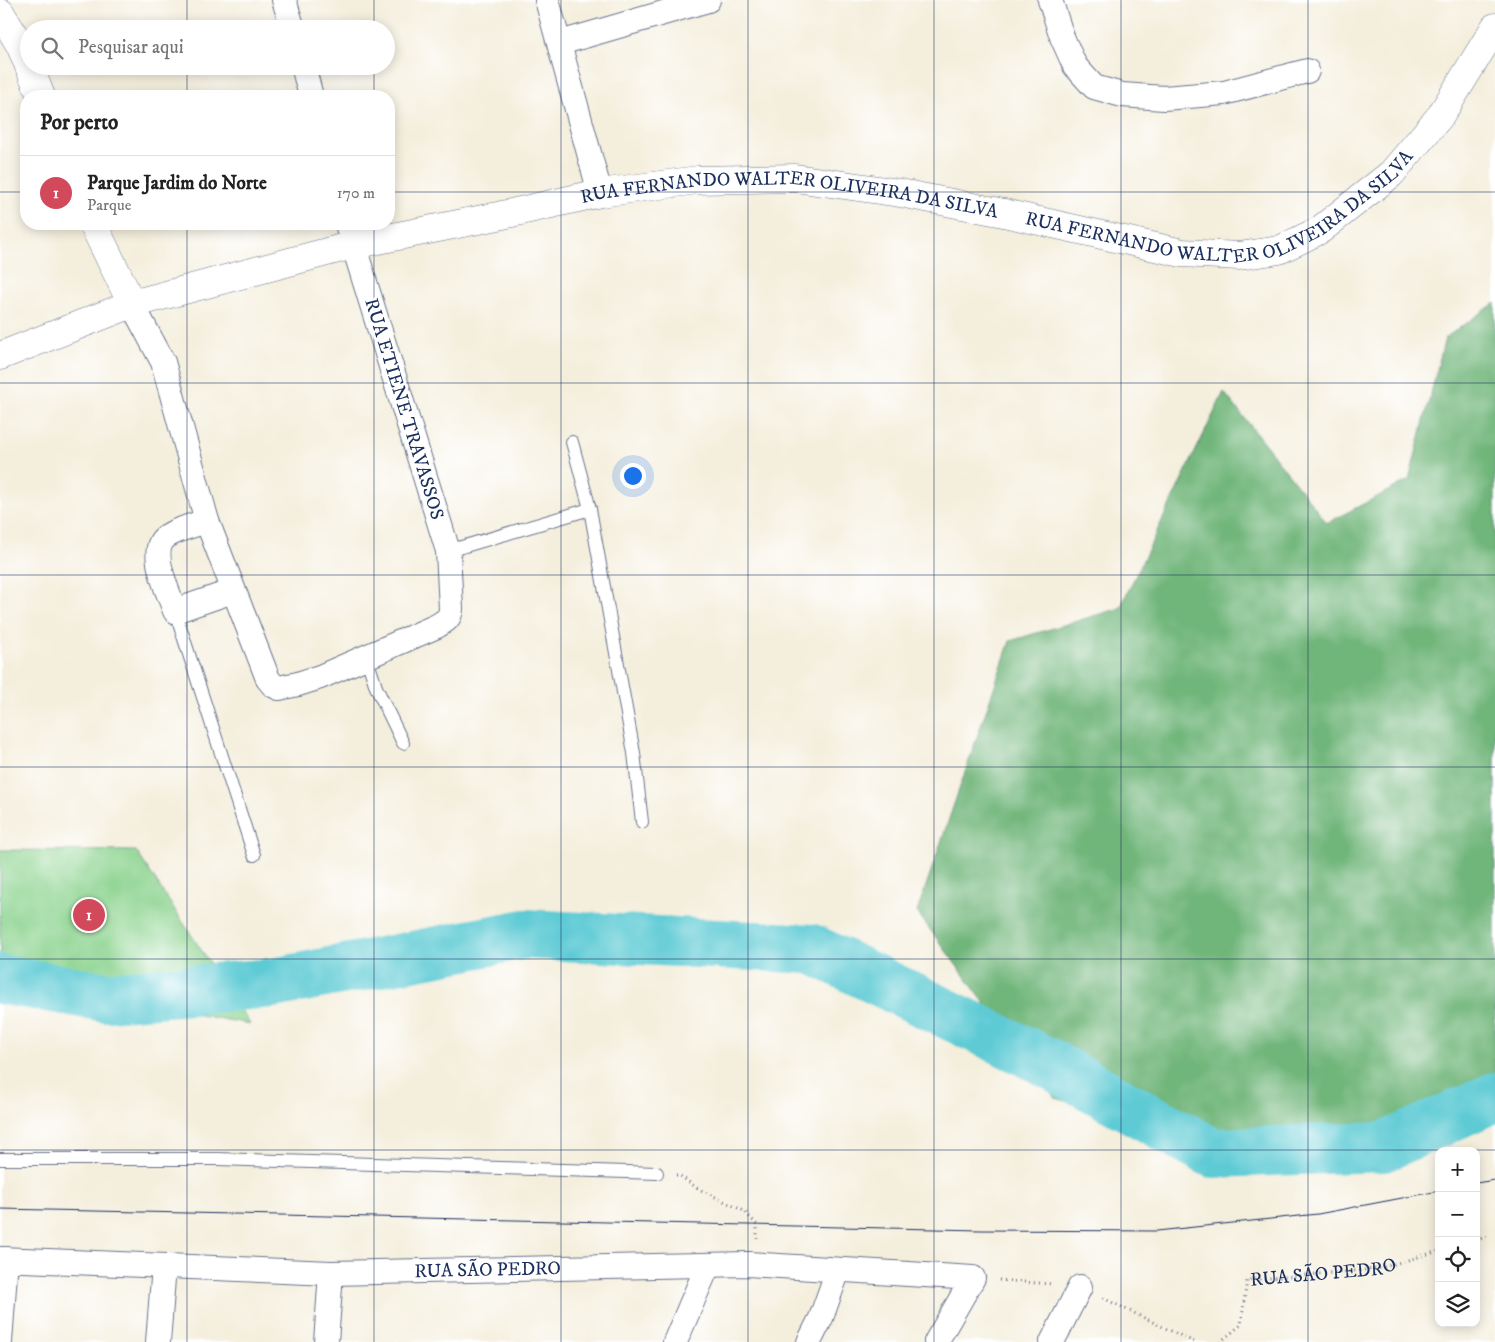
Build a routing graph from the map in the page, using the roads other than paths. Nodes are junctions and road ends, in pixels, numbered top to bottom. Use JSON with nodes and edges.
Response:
{"nodes":[{"id":1,"x":15,"y":0,"type":"edge"},
{"id":2,"x":284,"y":0,"type":"edge"},
{"id":3,"x":547,"y":0,"type":"edge"},
{"id":4,"x":708,"y":0,"type":"edge"},
{"id":5,"x":1050,"y":0,"type":"edge"},
{"id":6,"x":0,"y":12,"type":"edge"},
{"id":7,"x":290,"y":20,"type":"edge"},
{"id":8,"x":20,"y":27,"type":"edge"},
{"id":9,"x":1495,"y":27,"type":"edge"},
{"id":10,"x":560,"y":43,"type":"junction"},
{"id":11,"x":20,"y":48,"type":"edge"},
{"id":12,"x":1307,"y":71,"type":"dead end"},
{"id":13,"x":32,"y":75,"type":"edge"},
{"id":14,"x":305,"y":75,"type":"edge"},
{"id":15,"x":39,"y":90,"type":"edge"},
{"id":16,"x":309,"y":90,"type":"edge"},
{"id":17,"x":600,"y":192,"type":"junction"},
{"id":18,"x":395,"y":229,"type":"edge"},
{"id":19,"x":96,"y":230,"type":"edge"},
{"id":20,"x":383,"y":230,"type":"edge"},
{"id":21,"x":350,"y":234,"type":"edge"},
{"id":22,"x":132,"y":304,"type":"junction"},
{"id":23,"x":0,"y":356,"type":"edge"},
{"id":24,"x":572,"y":442,"type":"dead end"},
{"id":25,"x":590,"y":509,"type":"junction"},
{"id":26,"x":206,"y":521,"type":"junction"},
{"id":27,"x":448,"y":551,"type":"junction"},
{"id":28,"x":233,"y":591,"type":"junction"},
{"id":29,"x":175,"y":611,"type":"junction"},
{"id":30,"x":366,"y":656,"type":"junction"},
{"id":31,"x":403,"y":743,"type":"dead end"},
{"id":32,"x":642,"y":822,"type":"dead end"},
{"id":33,"x":254,"y":855,"type":"dead end"},
{"id":34,"x":0,"y":1159,"type":"edge"},
{"id":35,"x":657,"y":1174,"type":"road end"},
{"id":36,"x":3,"y":1259,"type":"edge"},
{"id":37,"x":708,"y":1265,"type":"junction"},
{"id":38,"x":164,"y":1266,"type":"junction"},
{"id":39,"x":838,"y":1270,"type":"junction"},
{"id":40,"x":332,"y":1273,"type":"junction"},
{"id":41,"x":1080,"y":1287,"type":"dead end"},
{"id":42,"x":0,"y":1342,"type":"edge"},
{"id":43,"x":158,"y":1342,"type":"edge"},
{"id":44,"x":326,"y":1342,"type":"edge"},
{"id":45,"x":675,"y":1342,"type":"edge"},
{"id":46,"x":809,"y":1342,"type":"edge"},
{"id":47,"x":936,"y":1342,"type":"edge"},
{"id":48,"x":1052,"y":1342,"type":"edge"}],
"edges":[{"from":1,"to":8,"type":"street"},
{"from":2,"to":7,"type":"street"},
{"from":3,"to":10,"type":"street"},
{"from":4,"to":10,"type":"street"},
{"from":5,"to":12,"type":"street"},
{"from":6,"to":11,"type":"street"},
{"from":9,"to":17,"type":"street","name":"RUA FERNANDO WALTER OLIVEIRA DA SILVA"},
{"from":10,"to":17,"type":"street"},
{"from":13,"to":15,"type":"street"},
{"from":14,"to":16,"type":"street"},
{"from":17,"to":18,"type":"street","name":"RUA FERNANDO WALTER OLIVEIRA DA SILVA"},
{"from":19,"to":22,"type":"street"},
{"from":20,"to":21,"type":"street","name":"RUA FERNANDO WALTER OLIVEIRA DA SILVA"},
{"from":21,"to":22,"type":"street","name":"RUA FERNANDO WALTER OLIVEIRA DA SILVA"},
{"from":21,"to":27,"type":"street","name":"RUA ETIENE TRAVASSOS"},
{"from":22,"to":23,"type":"street","name":"RUA FERNANDO WALTER OLIVEIRA DA SILVA"},
{"from":22,"to":26,"type":"street"},
{"from":24,"to":25,"type":"lane"},
{"from":25,"to":27,"type":"lane"},
{"from":25,"to":32,"type":"lane"},
{"from":26,"to":28,"type":"street"},
{"from":26,"to":29,"type":"street"},
{"from":27,"to":30,"type":"street","name":"RUA ETIENE TRAVASSOS"},
{"from":28,"to":29,"type":"street"},
{"from":28,"to":30,"type":"street"},
{"from":29,"to":33,"type":"lane"},
{"from":30,"to":31,"type":"lane"},
{"from":34,"to":35,"type":"lane"},
{"from":36,"to":38,"type":"street","name":"RUA SÃO PEDRO"},
{"from":36,"to":42,"type":"street"},
{"from":37,"to":39,"type":"street","name":"RUA SÃO PEDRO"},
{"from":37,"to":40,"type":"street","name":"RUA SÃO PEDRO"},
{"from":37,"to":45,"type":"street"},
{"from":38,"to":40,"type":"street","name":"RUA SÃO PEDRO"},
{"from":38,"to":43,"type":"street"},
{"from":39,"to":46,"type":"street"},
{"from":39,"to":47,"type":"street","name":"RUA SÃO PEDRO"},
{"from":40,"to":44,"type":"street"},
{"from":41,"to":48,"type":"street"}]}
